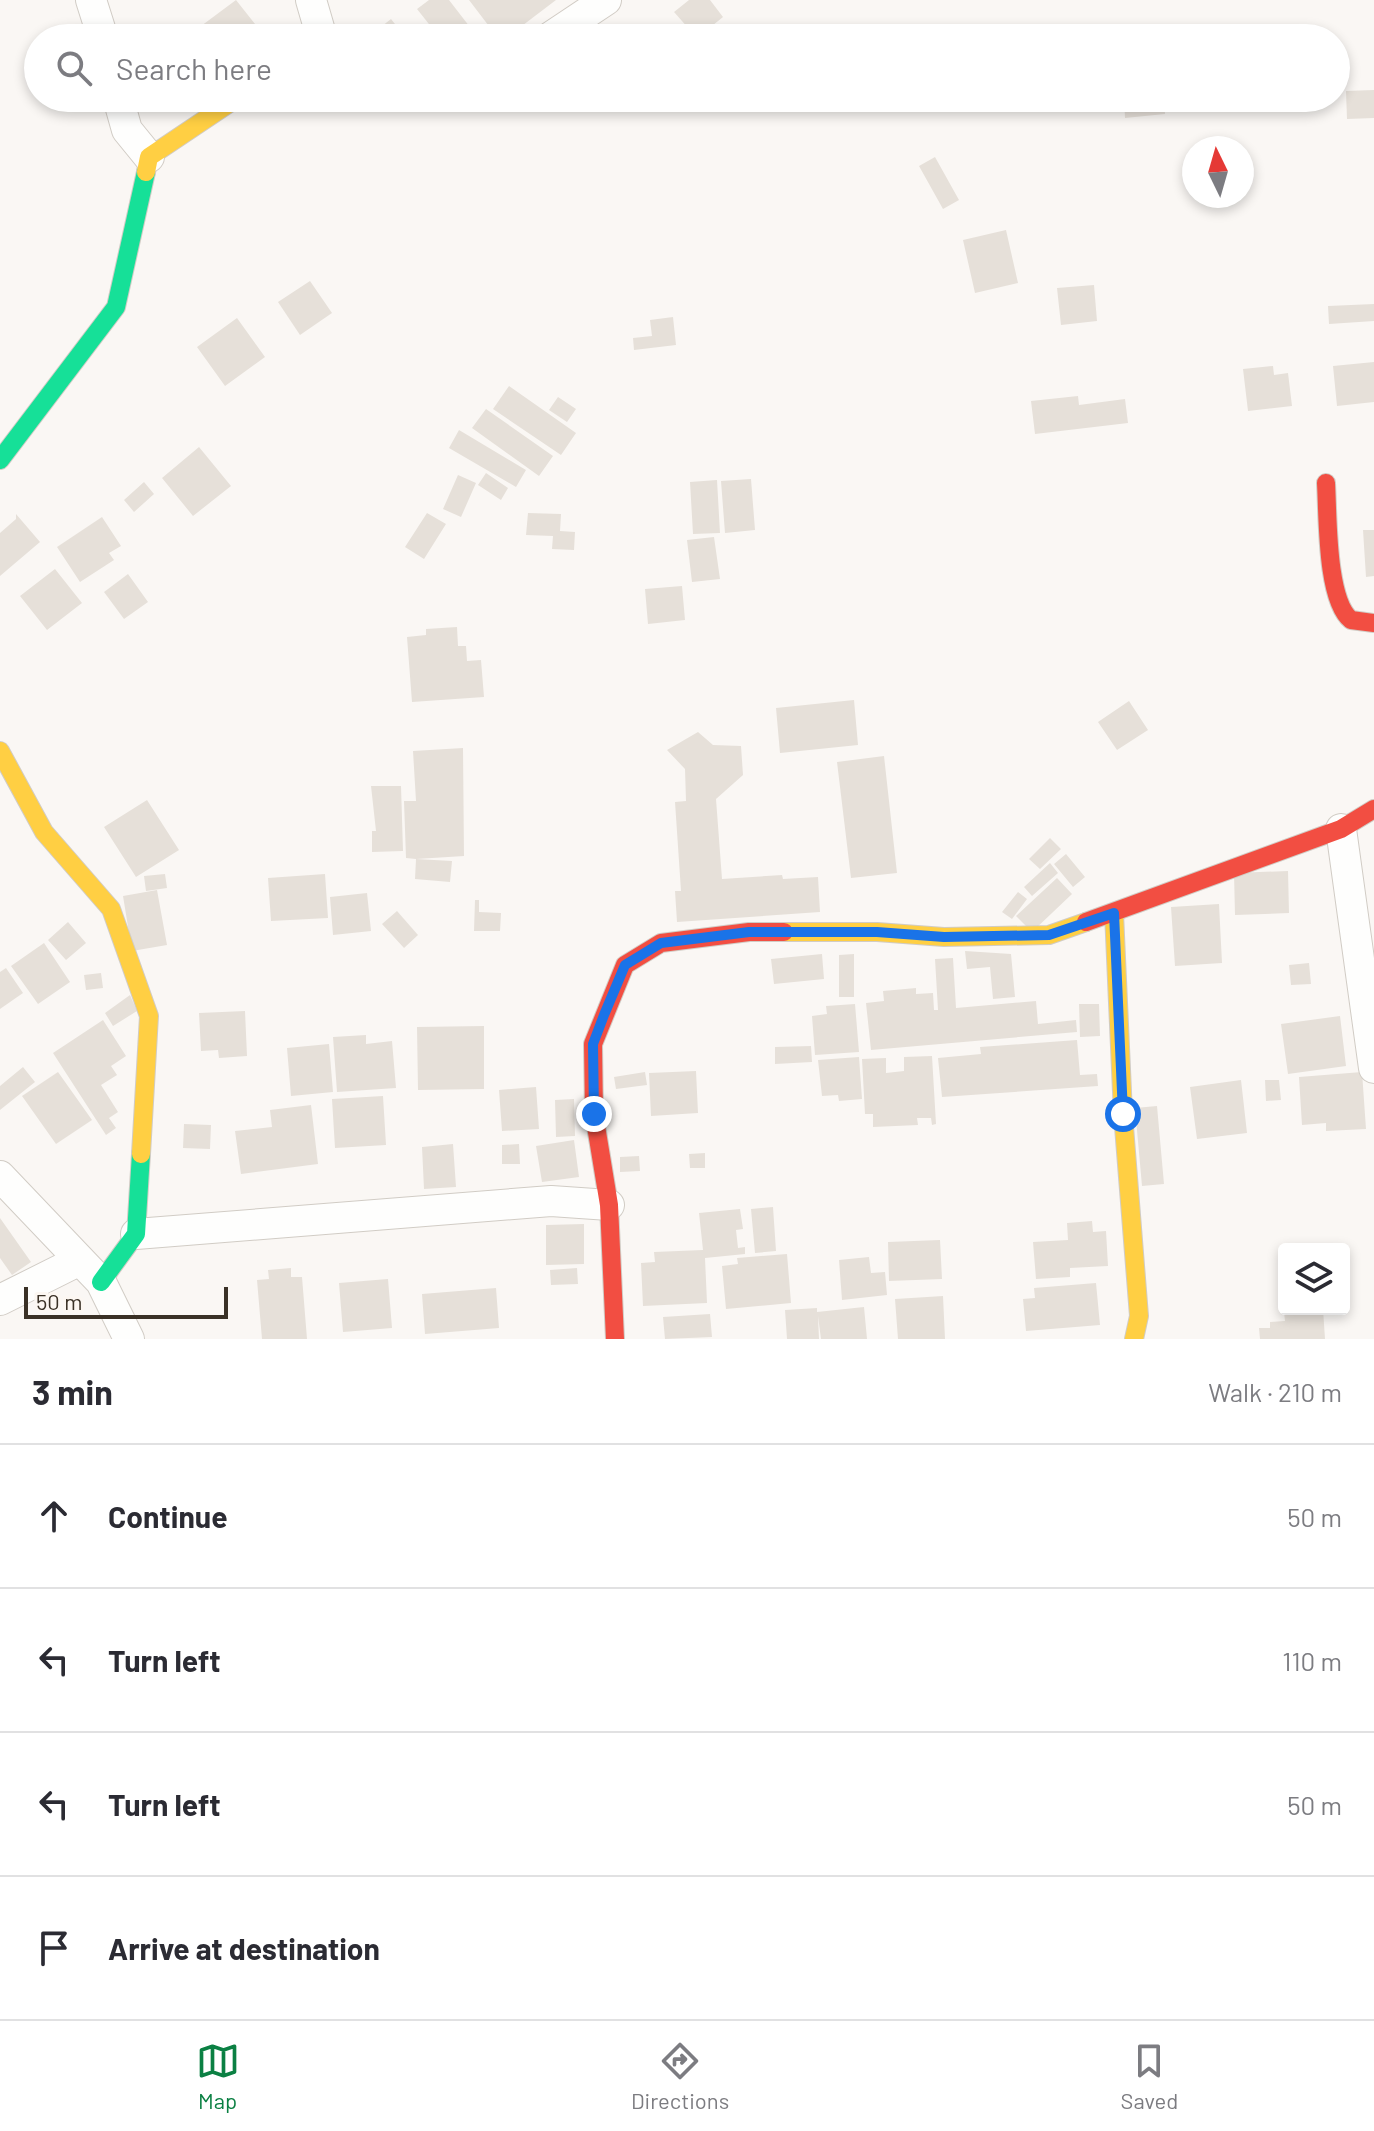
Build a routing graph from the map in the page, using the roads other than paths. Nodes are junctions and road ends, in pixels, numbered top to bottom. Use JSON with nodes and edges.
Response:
{"nodes":[{"id":1,"x":91,"y":0,"type":"edge"},
{"id":2,"x":311,"y":0,"type":"edge"},
{"id":3,"x":606,"y":0,"type":"edge"},
{"id":4,"x":99,"y":24,"type":"edge"},
{"id":5,"x":318,"y":24,"type":"edge"},
{"id":6,"x":570,"y":24,"type":"edge"},
{"id":7,"x":122,"y":112,"type":"edge"},
{"id":8,"x":216,"y":112,"type":"edge"},
{"id":9,"x":149,"y":157,"type":"junction"},
{"id":10,"x":0,"y":460,"type":"edge"},
{"id":11,"x":1326,"y":483,"type":"dead end"},
{"id":12,"x":1374,"y":623,"type":"edge"},
{"id":13,"x":0,"y":751,"type":"edge"},
{"id":14,"x":1374,"y":809,"type":"edge"},
{"id":15,"x":1341,"y":829,"type":"junction"},
{"id":16,"x":1114,"y":913,"type":"junction"},
{"id":17,"x":1374,"y":1068,"type":"edge"},
{"id":18,"x":0,"y":1176,"type":"edge"},
{"id":19,"x":609,"y":1205,"type":"junction"},
{"id":20,"x":136,"y":1234,"type":"junction"},
{"id":21,"x":78,"y":1261,"type":"junction"},
{"id":22,"x":101,"y":1282,"type":"junction"},
{"id":23,"x":0,"y":1300,"type":"edge"},
{"id":24,"x":129,"y":1339,"type":"edge"},
{"id":25,"x":615,"y":1339,"type":"edge"},
{"id":26,"x":1134,"y":1339,"type":"edge"}],
"edges":[{"from":1,"to":4,"type":"street"},
{"from":2,"to":5,"type":"street"},
{"from":3,"to":6,"type":"street"},
{"from":7,"to":9,"type":"street"},
{"from":8,"to":9,"type":"street"},
{"from":9,"to":10,"type":"street"},
{"from":11,"to":12,"type":"street"},
{"from":13,"to":20,"type":"street"},
{"from":14,"to":15,"type":"street"},
{"from":15,"to":16,"type":"street"},
{"from":15,"to":17,"type":"street"},
{"from":16,"to":19,"type":"street"},
{"from":16,"to":26,"type":"street"},
{"from":18,"to":21,"type":"street"},
{"from":19,"to":20,"type":"street"},
{"from":19,"to":25,"type":"street"},
{"from":20,"to":22,"type":"street"},
{"from":21,"to":22,"type":"street"},
{"from":21,"to":23,"type":"street"},
{"from":22,"to":24,"type":"street"}]}
